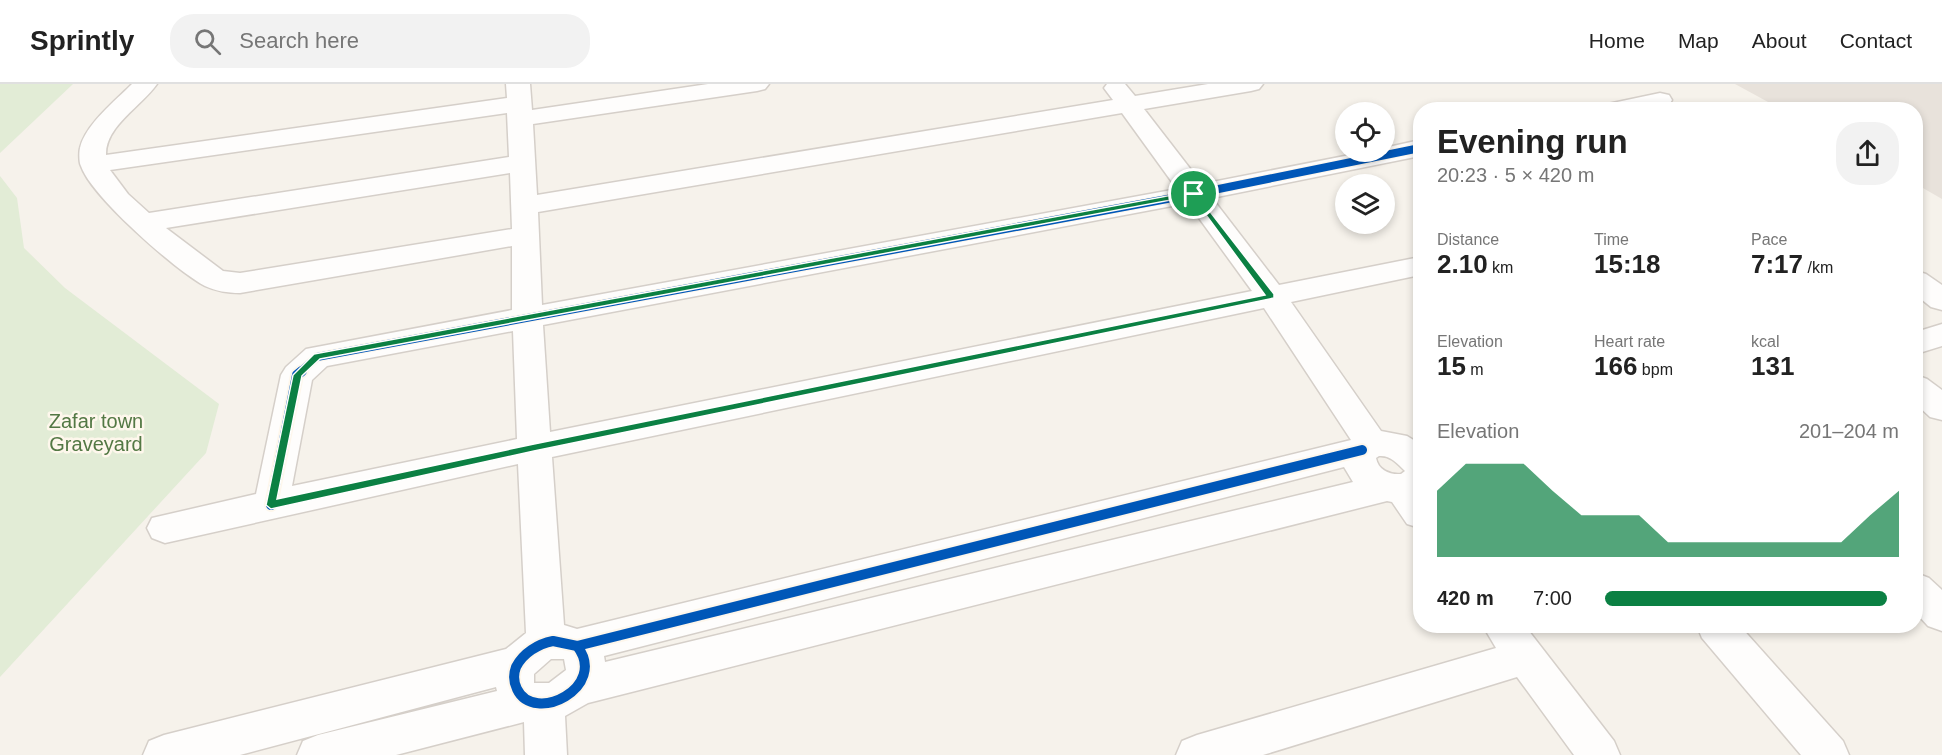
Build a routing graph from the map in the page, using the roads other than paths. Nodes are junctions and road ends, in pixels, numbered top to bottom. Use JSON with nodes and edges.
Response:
{"nodes":[{"id":1,"x":145,"y":84,"type":"edge"},
{"id":2,"x":757,"y":84,"type":"edge"},
{"id":3,"x":1251,"y":84,"type":"edge"},
{"id":4,"x":1639,"y":84,"type":"edge"},
{"id":5,"x":1121,"y":94,"type":"edge"},
{"id":6,"x":518,"y":102,"type":"edge"},
{"id":7,"x":1663,"y":102,"type":"edge"},
{"id":8,"x":1413,"y":149,"type":"edge"},
{"id":9,"x":520,"y":163,"type":"junction"},
{"id":10,"x":93,"y":165,"type":"junction"},
{"id":11,"x":1194,"y":194,"type":"junction"},
{"id":12,"x":525,"y":220,"type":"junction"},
{"id":13,"x":142,"y":224,"type":"junction"},
{"id":14,"x":1413,"y":267,"type":"edge"},
{"id":15,"x":1923,"y":286,"type":"edge"},
{"id":16,"x":1271,"y":296,"type":"junction"},
{"id":17,"x":1942,"y":300,"type":"edge"},
{"id":18,"x":1923,"y":309,"type":"edge"},
{"id":19,"x":1942,"y":310,"type":"edge"},
{"id":20,"x":527,"y":317,"type":"junction"},
{"id":21,"x":1942,"y":335,"type":"edge"},
{"id":22,"x":1923,"y":341,"type":"edge"},
{"id":23,"x":1923,"y":393,"type":"edge"},
{"id":24,"x":1942,"y":408,"type":"edge"},
{"id":25,"x":534,"y":447,"type":"junction"},
{"id":26,"x":1401,"y":468,"type":"edge"},
{"id":27,"x":271,"y":505,"type":"junction"},
{"id":28,"x":165,"y":528,"type":"dead end"},
{"id":29,"x":1923,"y":596,"type":"edge"},
{"id":30,"x":1942,"y":614,"type":"edge"},
{"id":31,"x":1722,"y":633,"type":"edge"},
{"id":32,"x":1514,"y":641,"type":"edge"},
{"id":33,"x":548,"y":674,"type":"junction"},
{"id":34,"x":164,"y":755,"type":"edge"},
{"id":35,"x":318,"y":755,"type":"edge"},
{"id":36,"x":546,"y":755,"type":"edge"},
{"id":37,"x":1197,"y":755,"type":"edge"},
{"id":38,"x":1599,"y":755,"type":"edge"},
{"id":39,"x":1828,"y":755,"type":"edge"}],
"edges":[{"from":1,"to":10,"type":"street"},
{"from":2,"to":6,"type":"street"},
{"from":3,"to":5,"type":"street"},
{"from":4,"to":7,"type":"street"},
{"from":5,"to":11,"type":"street"},
{"from":5,"to":12,"type":"street"},
{"from":6,"to":9,"type":"street"},
{"from":6,"to":10,"type":"street"},
{"from":8,"to":11,"type":"street"},
{"from":9,"to":12,"type":"street"},
{"from":9,"to":13,"type":"street"},
{"from":10,"to":13,"type":"street"},
{"from":11,"to":16,"type":"street"},
{"from":11,"to":20,"type":"street"},
{"from":12,"to":13,"type":"street"},
{"from":12,"to":20,"type":"street"},
{"from":14,"to":16,"type":"street"},
{"from":15,"to":17,"type":"street"},
{"from":16,"to":25,"type":"street"},
{"from":16,"to":26,"type":"street"},
{"from":18,"to":19,"type":"street"},
{"from":20,"to":25,"type":"street"},
{"from":20,"to":27,"type":"street"},
{"from":21,"to":22,"type":"street"},
{"from":23,"to":24,"type":"street"},
{"from":25,"to":27,"type":"street"},
{"from":25,"to":33,"type":"street"},
{"from":26,"to":33,"type":"street"},
{"from":27,"to":28,"type":"street"},
{"from":29,"to":30,"type":"street"},
{"from":31,"to":39,"type":"street"},
{"from":32,"to":37,"type":"street"},
{"from":32,"to":38,"type":"street"},
{"from":33,"to":34,"type":"street"},
{"from":33,"to":35,"type":"street"},
{"from":33,"to":36,"type":"street"}]}
